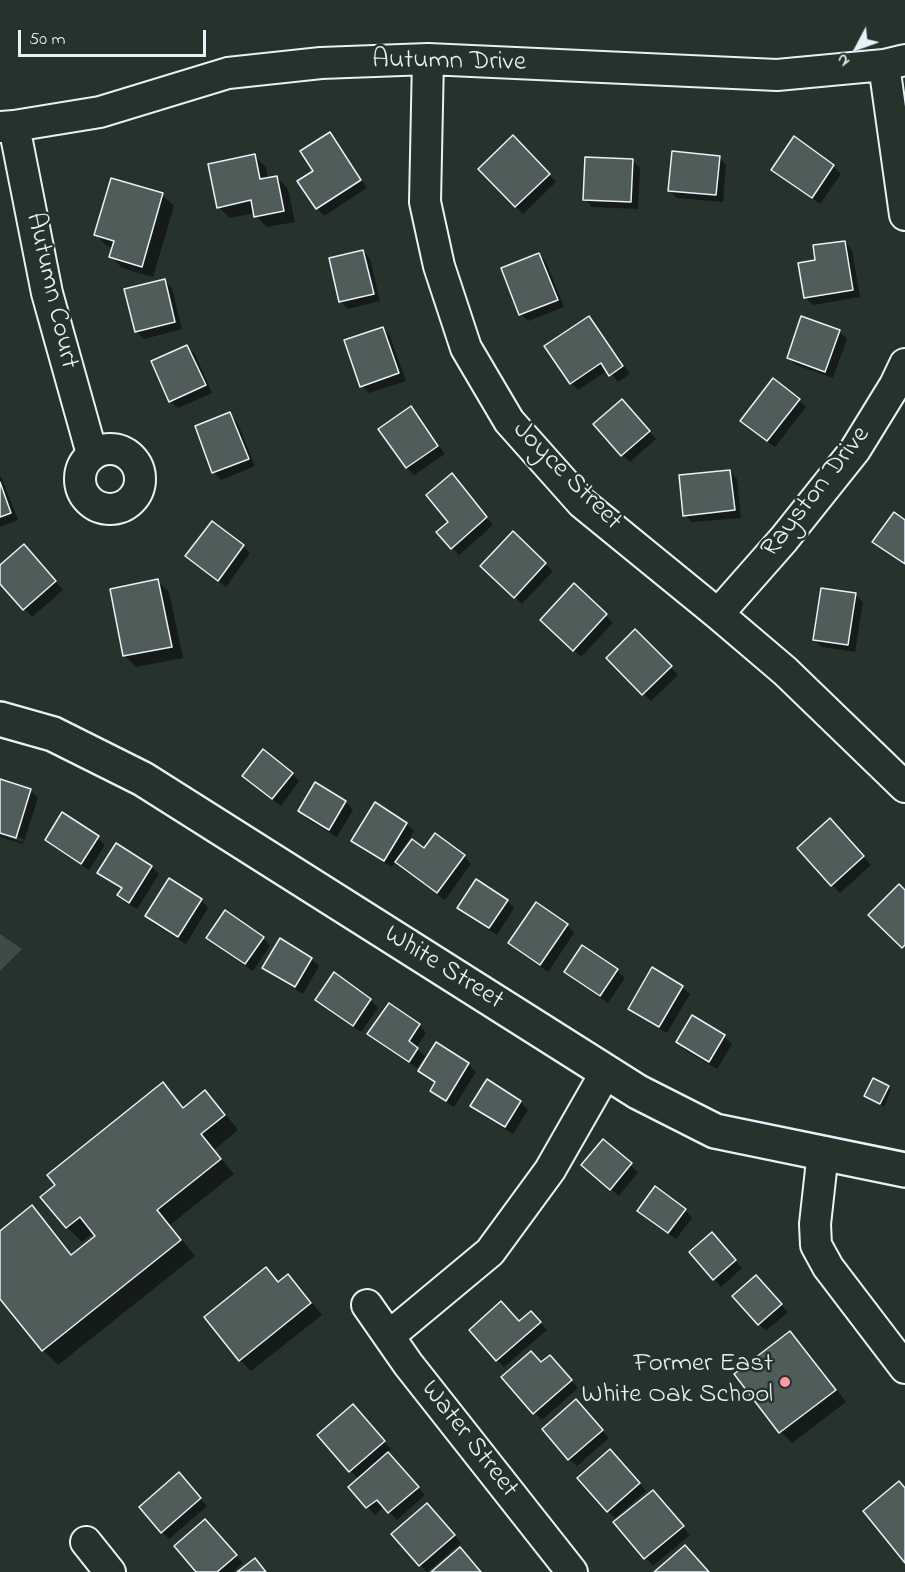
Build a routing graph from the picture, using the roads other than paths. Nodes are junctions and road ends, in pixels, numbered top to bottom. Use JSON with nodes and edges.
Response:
{"nodes":[{"id":1,"x":428,"y":59,"type":"junction"},
{"id":2,"x":894,"y":62,"type":"edge"},
{"id":3,"x":7,"y":127,"type":"edge"},
{"id":4,"x":905,"y":215,"type":"edge"},
{"id":5,"x":905,"y":364,"type":"edge"},
{"id":6,"x":92,"y":454,"type":"dead end"},
{"id":7,"x":718,"y":614,"type":"junction"},
{"id":8,"x":0,"y":719,"type":"edge"},
{"id":9,"x":905,"y":787,"type":"edge"},
{"id":10,"x":606,"y":1072,"type":"junction"},
{"id":11,"x":823,"y":1152,"type":"junction"},
{"id":12,"x":905,"y":1170,"type":"edge"},
{"id":13,"x":367,"y":1305,"type":"dead end"},
{"id":14,"x":389,"y":1336,"type":"junction"},
{"id":15,"x":905,"y":1368,"type":"edge"},
{"id":16,"x":86,"y":1542,"type":"dead end"},
{"id":17,"x":110,"y":1572,"type":"edge"},
{"id":18,"x":572,"y":1572,"type":"edge"}],
"edges":[{"from":1,"to":2,"type":"street","name":"Autumn Drive"},
{"from":1,"to":3,"type":"street","name":"Autumn Drive"},
{"from":1,"to":7,"type":"street","name":"Joyce Street"},
{"from":2,"to":4,"type":"street"},
{"from":3,"to":6,"type":"street","name":"Autumn Court"},
{"from":5,"to":7,"type":"street","name":"Rayston Drive"},
{"from":7,"to":9,"type":"street","name":"Joyce Street"},
{"from":8,"to":10,"type":"street","name":"White Street"},
{"from":10,"to":11,"type":"street","name":"White Street"},
{"from":10,"to":14,"type":"street"},
{"from":11,"to":12,"type":"street","name":"White Street"},
{"from":11,"to":15,"type":"street"},
{"from":13,"to":14,"type":"street","name":"Water Street"},
{"from":14,"to":18,"type":"street","name":"Water Street"},
{"from":16,"to":17,"type":"street"}]}
